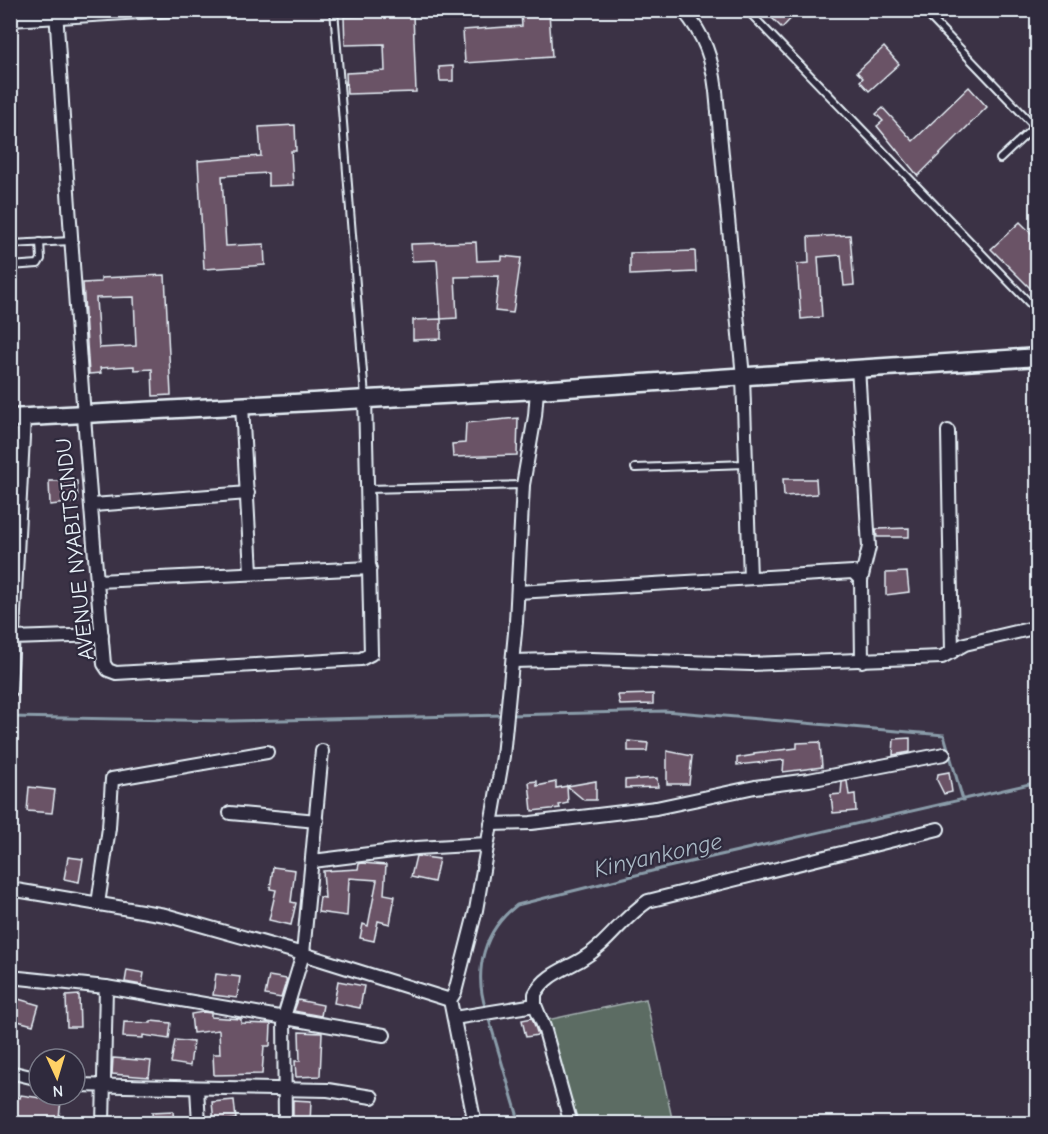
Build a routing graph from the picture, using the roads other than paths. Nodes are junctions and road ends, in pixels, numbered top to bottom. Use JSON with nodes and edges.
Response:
{"nodes":[{"id":1,"x":174,"y":10,"type":"edge"},
{"id":2,"x":334,"y":10,"type":"edge"},
{"id":3,"x":683,"y":10,"type":"edge"},
{"id":4,"x":747,"y":10,"type":"edge"},
{"id":5,"x":923,"y":10,"type":"edge"},
{"id":6,"x":57,"y":14,"type":"edge"},
{"id":7,"x":10,"y":20,"type":"edge"},
{"id":8,"x":1036,"y":129,"type":"edge"},
{"id":9,"x":1000,"y":159,"type":"dead end"},
{"id":10,"x":71,"y":241,"type":"junction"},
{"id":11,"x":40,"y":242,"type":"junction"},
{"id":12,"x":10,"y":244,"type":"edge"},
{"id":13,"x":10,"y":266,"type":"edge"},
{"id":14,"x":1038,"y":312,"type":"edge"},
{"id":15,"x":1038,"y":357,"type":"edge"},
{"id":16,"x":858,"y":367,"type":"junction"},
{"id":17,"x":743,"y":377,"type":"junction"},
{"id":18,"x":537,"y":390,"type":"junction"},
{"id":19,"x":365,"y":398,"type":"junction"},
{"id":20,"x":242,"y":405,"type":"junction"},
{"id":21,"x":82,"y":413,"type":"junction"},
{"id":22,"x":17,"y":417,"type":"edge"},
{"id":23,"x":948,"y":431,"type":"dead end"},
{"id":24,"x":746,"y":464,"type":"junction"},
{"id":25,"x":635,"y":468,"type":"dead end"},
{"id":26,"x":523,"y":484,"type":"junction"},
{"id":27,"x":368,"y":489,"type":"junction"},
{"id":28,"x":248,"y":493,"type":"junction"},
{"id":29,"x":93,"y":505,"type":"junction"},
{"id":30,"x":370,"y":568,"type":"junction"},
{"id":31,"x":251,"y":572,"type":"junction"},
{"id":32,"x":750,"y":578,"type":"junction"},
{"id":33,"x":861,"y":580,"type":"junction"},
{"id":34,"x":98,"y":581,"type":"junction"},
{"id":35,"x":518,"y":592,"type":"junction"},
{"id":36,"x":1038,"y":627,"type":"edge"},
{"id":37,"x":102,"y":635,"type":"junction"},
{"id":38,"x":12,"y":638,"type":"junction"},
{"id":39,"x":951,"y":652,"type":"junction"},
{"id":40,"x":513,"y":660,"type":"junction"},
{"id":41,"x":862,"y":662,"type":"junction"},
{"id":42,"x":10,"y":691,"type":"edge"},
{"id":43,"x":322,"y":751,"type":"dead end"},
{"id":44,"x":267,"y":752,"type":"dead end"},
{"id":45,"x":944,"y":754,"type":"dead end"},
{"id":46,"x":230,"y":813,"type":"dead end"},
{"id":47,"x":317,"y":821,"type":"junction"},
{"id":48,"x":491,"y":824,"type":"junction"},
{"id":49,"x":938,"y":830,"type":"dead end"},
{"id":50,"x":487,"y":844,"type":"junction"},
{"id":51,"x":313,"y":861,"type":"junction"},
{"id":52,"x":10,"y":889,"type":"edge"},
{"id":53,"x":98,"y":904,"type":"junction"},
{"id":54,"x":303,"y":954,"type":"junction"},
{"id":55,"x":10,"y":977,"type":"edge"},
{"id":56,"x":106,"y":987,"type":"junction"},
{"id":57,"x":450,"y":1000,"type":"junction"},
{"id":58,"x":535,"y":1005,"type":"junction"},
{"id":59,"x":284,"y":1017,"type":"junction"},
{"id":60,"x":454,"y":1018,"type":"junction"},
{"id":61,"x":384,"y":1035,"type":"dead end"},
{"id":62,"x":10,"y":1072,"type":"edge"},
{"id":63,"x":27,"y":1076,"type":"edge"},
{"id":64,"x":87,"y":1085,"type":"edge"},
{"id":65,"x":105,"y":1086,"type":"junction"},
{"id":66,"x":197,"y":1088,"type":"junction"},
{"id":67,"x":285,"y":1089,"type":"junction"},
{"id":68,"x":372,"y":1097,"type":"dead end"},
{"id":69,"x":103,"y":1124,"type":"edge"},
{"id":70,"x":199,"y":1124,"type":"edge"},
{"id":71,"x":285,"y":1124,"type":"edge"},
{"id":72,"x":475,"y":1124,"type":"edge"},
{"id":73,"x":571,"y":1124,"type":"edge"}],
"edges":[{"from":1,"to":6,"type":"street"},
{"from":2,"to":19,"type":"lane"},
{"from":3,"to":17,"type":"street"},
{"from":4,"to":14,"type":"lane"},
{"from":5,"to":8,"type":"lane"},
{"from":6,"to":7,"type":"street"},
{"from":6,"to":10,"type":"street","name":"AVENUE NYABITSINDU"},
{"from":8,"to":9,"type":"lane"},
{"from":10,"to":11,"type":"lane"},
{"from":10,"to":21,"type":"street","name":"AVENUE NYABITSINDU"},
{"from":11,"to":12,"type":"lane"},
{"from":11,"to":13,"type":"lane"},
{"from":15,"to":16,"type":"street"},
{"from":16,"to":17,"type":"street"},
{"from":16,"to":33,"type":"street"},
{"from":17,"to":18,"type":"street"},
{"from":17,"to":24,"type":"street"},
{"from":18,"to":19,"type":"street"},
{"from":18,"to":26,"type":"street"},
{"from":19,"to":20,"type":"street"},
{"from":19,"to":27,"type":"street","name":"AVENUE NYABITSINDU"},
{"from":20,"to":21,"type":"street"},
{"from":20,"to":28,"type":"street"},
{"from":21,"to":22,"type":"street"},
{"from":21,"to":29,"type":"street","name":"AVENUE NYABITSINDU"},
{"from":22,"to":38,"type":"street"},
{"from":23,"to":39,"type":"street"},
{"from":24,"to":25,"type":"lane"},
{"from":24,"to":32,"type":"street"},
{"from":26,"to":27,"type":"lane"},
{"from":26,"to":35,"type":"street"},
{"from":27,"to":30,"type":"street","name":"AVENUE NYABITSINDU"},
{"from":28,"to":29,"type":"street"},
{"from":28,"to":31,"type":"street"},
{"from":29,"to":34,"type":"street","name":"AVENUE NYABITSINDU"},
{"from":30,"to":31,"type":"street"},
{"from":30,"to":37,"type":"street","name":"AVENUE NYABITSINDU"},
{"from":31,"to":34,"type":"street"},
{"from":32,"to":33,"type":"street"},
{"from":32,"to":35,"type":"street"},
{"from":33,"to":41,"type":"street"},
{"from":34,"to":37,"type":"street","name":"AVENUE NYABITSINDU"},
{"from":35,"to":40,"type":"street"},
{"from":36,"to":39,"type":"street"},
{"from":37,"to":38,"type":"street"},
{"from":38,"to":42,"type":"street"},
{"from":39,"to":41,"type":"street"},
{"from":40,"to":41,"type":"street"},
{"from":40,"to":48,"type":"street"},
{"from":43,"to":47,"type":"street"},
{"from":44,"to":53,"type":"street"},
{"from":45,"to":48,"type":"street"},
{"from":46,"to":47,"type":"street"},
{"from":47,"to":51,"type":"street"},
{"from":48,"to":50,"type":"street"},
{"from":49,"to":58,"type":"street"},
{"from":50,"to":51,"type":"street"},
{"from":50,"to":57,"type":"street"},
{"from":51,"to":54,"type":"street"},
{"from":52,"to":53,"type":"street"},
{"from":53,"to":54,"type":"street"},
{"from":54,"to":57,"type":"street"},
{"from":54,"to":59,"type":"street"},
{"from":55,"to":56,"type":"street"},
{"from":56,"to":59,"type":"street"},
{"from":56,"to":65,"type":"street"},
{"from":57,"to":60,"type":"street"},
{"from":58,"to":60,"type":"street"},
{"from":58,"to":73,"type":"street"},
{"from":59,"to":61,"type":"street"},
{"from":59,"to":67,"type":"street"},
{"from":60,"to":72,"type":"street"},
{"from":62,"to":63,"type":"street"},
{"from":64,"to":65,"type":"street"},
{"from":65,"to":66,"type":"street"},
{"from":65,"to":69,"type":"street"},
{"from":66,"to":67,"type":"street"},
{"from":66,"to":70,"type":"street"},
{"from":67,"to":68,"type":"street"},
{"from":67,"to":71,"type":"street"}]}
